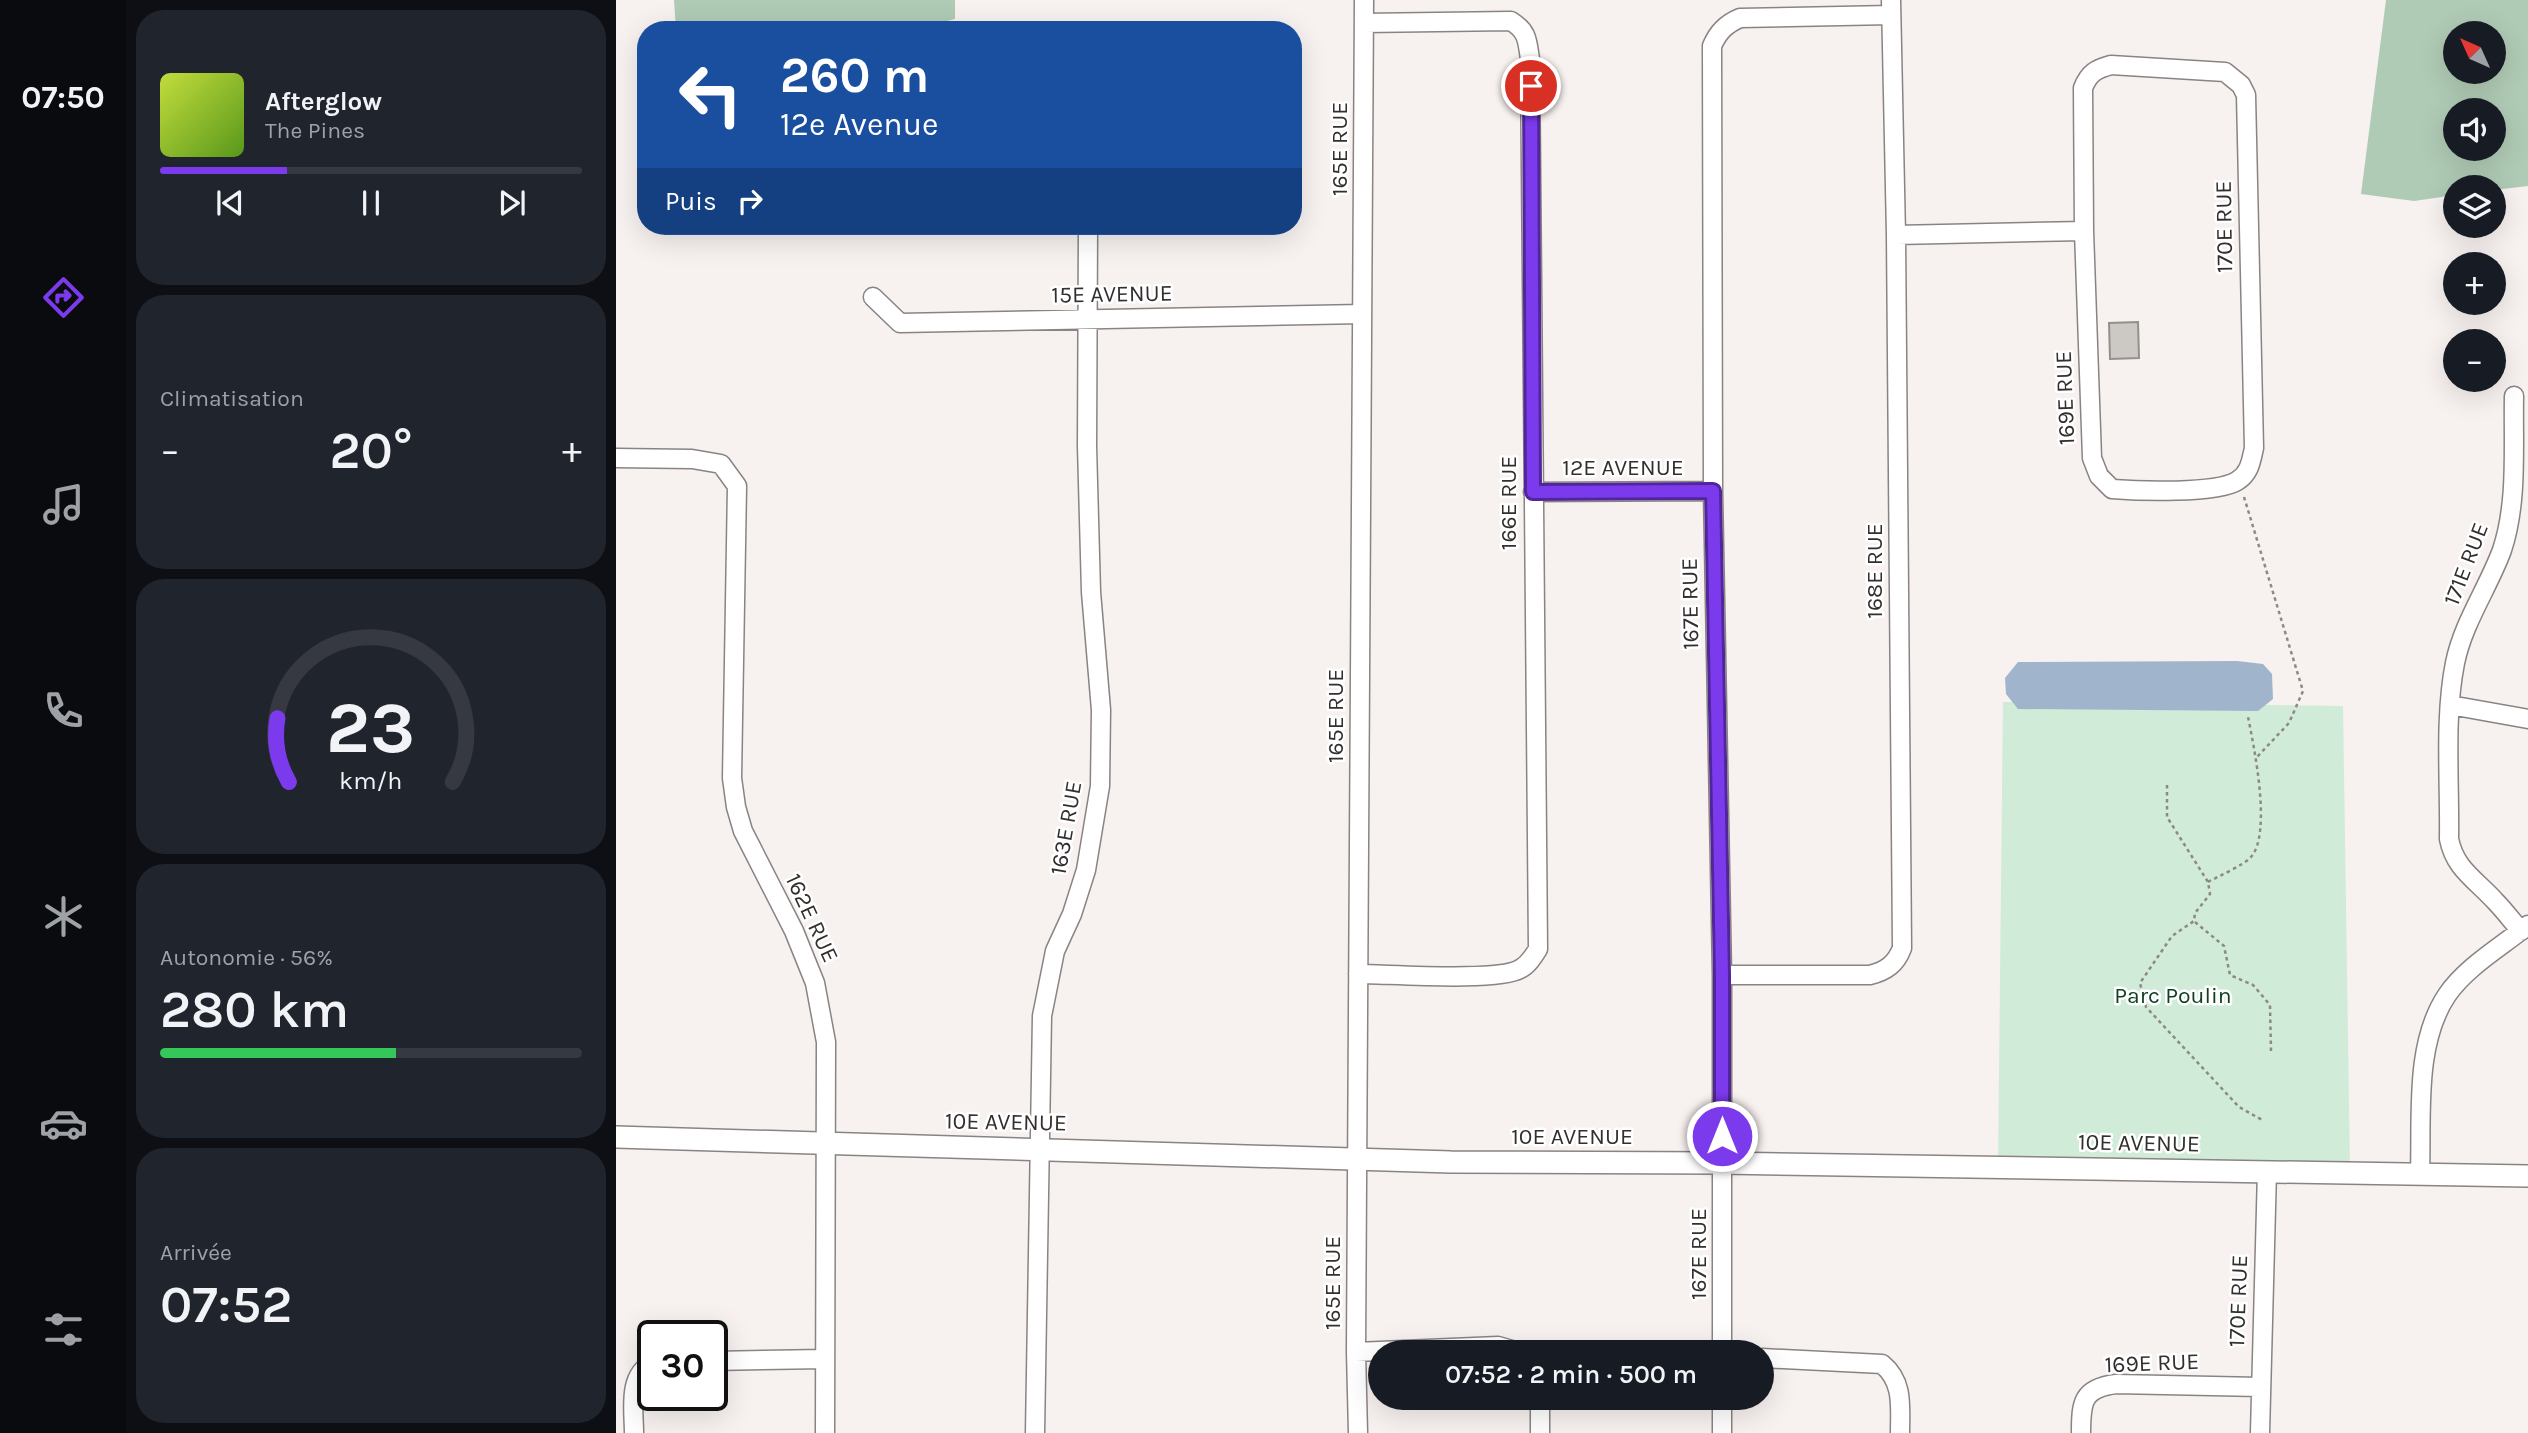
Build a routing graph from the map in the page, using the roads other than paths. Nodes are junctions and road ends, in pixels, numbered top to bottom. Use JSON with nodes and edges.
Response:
{"nodes":[{"id":1,"x":1364,"y":0,"type":"edge"},
{"id":2,"x":1891,"y":7,"type":"edge"},
{"id":3,"x":1364,"y":23,"type":"junction"},
{"id":4,"x":2111,"y":65,"type":"joint"},
{"id":5,"x":2084,"y":231,"type":"junction"},
{"id":6,"x":1088,"y":235,"type":"edge"},
{"id":7,"x":1896,"y":235,"type":"junction"},
{"id":8,"x":873,"y":297,"type":"dead end"},
{"id":9,"x":1362,"y":314,"type":"junction"},
{"id":10,"x":1089,"y":318,"type":"junction"},
{"id":11,"x":2514,"y":396,"type":"dead end"},
{"id":12,"x":616,"y":458,"type":"edge"},
{"id":13,"x":2221,"y":488,"type":"joint"},
{"id":14,"x":1713,"y":491,"type":"junction"},
{"id":15,"x":1533,"y":492,"type":"junction"},
{"id":16,"x":2450,"y":705,"type":"junction"},
{"id":17,"x":2528,"y":719,"type":"edge"},
{"id":18,"x":2525,"y":928,"type":"edge"},
{"id":19,"x":1358,"y":974,"type":"junction"},
{"id":20,"x":1722,"y":975,"type":"junction"},
{"id":21,"x":616,"y":1137,"type":"edge"},
{"id":22,"x":825,"y":1144,"type":"junction"},
{"id":23,"x":1041,"y":1149,"type":"junction"},
{"id":24,"x":1357,"y":1158,"type":"junction"},
{"id":25,"x":1722,"y":1163,"type":"junction"},
{"id":26,"x":2267,"y":1171,"type":"junction"},
{"id":27,"x":2420,"y":1173,"type":"junction"},
{"id":28,"x":2528,"y":1177,"type":"edge"},
{"id":29,"x":1722,"y":1340,"type":"edge"},
{"id":30,"x":1368,"y":1351,"type":"edge"},
{"id":31,"x":1356,"y":1352,"type":"junction"},
{"id":32,"x":824,"y":1359,"type":"junction"},
{"id":33,"x":1774,"y":1360,"type":"edge"},
{"id":34,"x":728,"y":1361,"type":"edge"},
{"id":35,"x":637,"y":1381,"type":"edge"},
{"id":36,"x":2260,"y":1387,"type":"junction"},
{"id":37,"x":1540,"y":1410,"type":"edge"},
{"id":38,"x":1722,"y":1410,"type":"edge"},
{"id":39,"x":634,"y":1433,"type":"edge"},
{"id":40,"x":825,"y":1433,"type":"edge"},
{"id":41,"x":1035,"y":1433,"type":"edge"},
{"id":42,"x":1358,"y":1433,"type":"edge"},
{"id":43,"x":1540,"y":1433,"type":"edge"},
{"id":44,"x":1722,"y":1433,"type":"edge"},
{"id":45,"x":1900,"y":1433,"type":"edge"},
{"id":46,"x":2081,"y":1433,"type":"edge"},
{"id":47,"x":2260,"y":1433,"type":"edge"}],
"edges":[{"from":1,"to":3,"type":"street","name":"165E RUE"},
{"from":2,"to":7,"type":"street","name":"168E RUE"},
{"from":2,"to":14,"type":"street","name":"167E RUE"},
{"from":3,"to":9,"type":"street","name":"165E RUE"},
{"from":3,"to":15,"type":"street","name":"166E RUE"},
{"from":4,"to":5,"type":"street","name":"169E RUE"},
{"from":4,"to":13,"type":"street","name":"170E RUE"},
{"from":5,"to":7,"type":"street"},
{"from":5,"to":13,"type":"street","name":"169E RUE"},
{"from":6,"to":10,"type":"street","name":"163E RUE"},
{"from":7,"to":20,"type":"street","name":"168E RUE"},
{"from":8,"to":10,"type":"street","name":"15E AVENUE"},
{"from":9,"to":10,"type":"street","name":"15E AVENUE"},
{"from":9,"to":19,"type":"street","name":"165E RUE"},
{"from":10,"to":23,"type":"street","name":"163E RUE"},
{"from":11,"to":16,"type":"street","name":"171E RUE"},
{"from":12,"to":22,"type":"street","name":"162E RUE"},
{"from":14,"to":15,"type":"street","name":"12E AVENUE"},
{"from":14,"to":20,"type":"street","name":"167E RUE"},
{"from":15,"to":19,"type":"street","name":"166E RUE"},
{"from":16,"to":17,"type":"street"},
{"from":16,"to":18,"type":"street","name":"171E RUE"},
{"from":18,"to":27,"type":"street","name":"171E RUE"},
{"from":19,"to":24,"type":"street","name":"165E RUE"},
{"from":20,"to":25,"type":"street","name":"167E RUE"},
{"from":21,"to":22,"type":"street","name":"10E AVENUE"},
{"from":22,"to":23,"type":"street","name":"10E AVENUE"},
{"from":22,"to":32,"type":"street","name":"162E RUE"},
{"from":23,"to":24,"type":"street","name":"10E AVENUE"},
{"from":23,"to":41,"type":"street","name":"163E RUE"},
{"from":24,"to":25,"type":"street","name":"10E AVENUE"},
{"from":24,"to":31,"type":"street","name":"165E RUE"},
{"from":25,"to":26,"type":"street","name":"10E AVENUE"},
{"from":25,"to":29,"type":"street","name":"167E RUE"},
{"from":26,"to":27,"type":"street","name":"10E AVENUE"},
{"from":26,"to":36,"type":"street","name":"170E RUE"},
{"from":27,"to":28,"type":"street","name":"10E AVENUE"},
{"from":30,"to":31,"type":"street"},
{"from":31,"to":42,"type":"street","name":"165E RUE"},
{"from":32,"to":34,"type":"street"},
{"from":32,"to":40,"type":"street","name":"162E RUE"},
{"from":33,"to":45,"type":"street"},
{"from":35,"to":39,"type":"street"},
{"from":36,"to":46,"type":"street","name":"169E RUE"},
{"from":36,"to":47,"type":"street","name":"170E RUE"},
{"from":37,"to":43,"type":"street"},
{"from":38,"to":44,"type":"street"}]}
